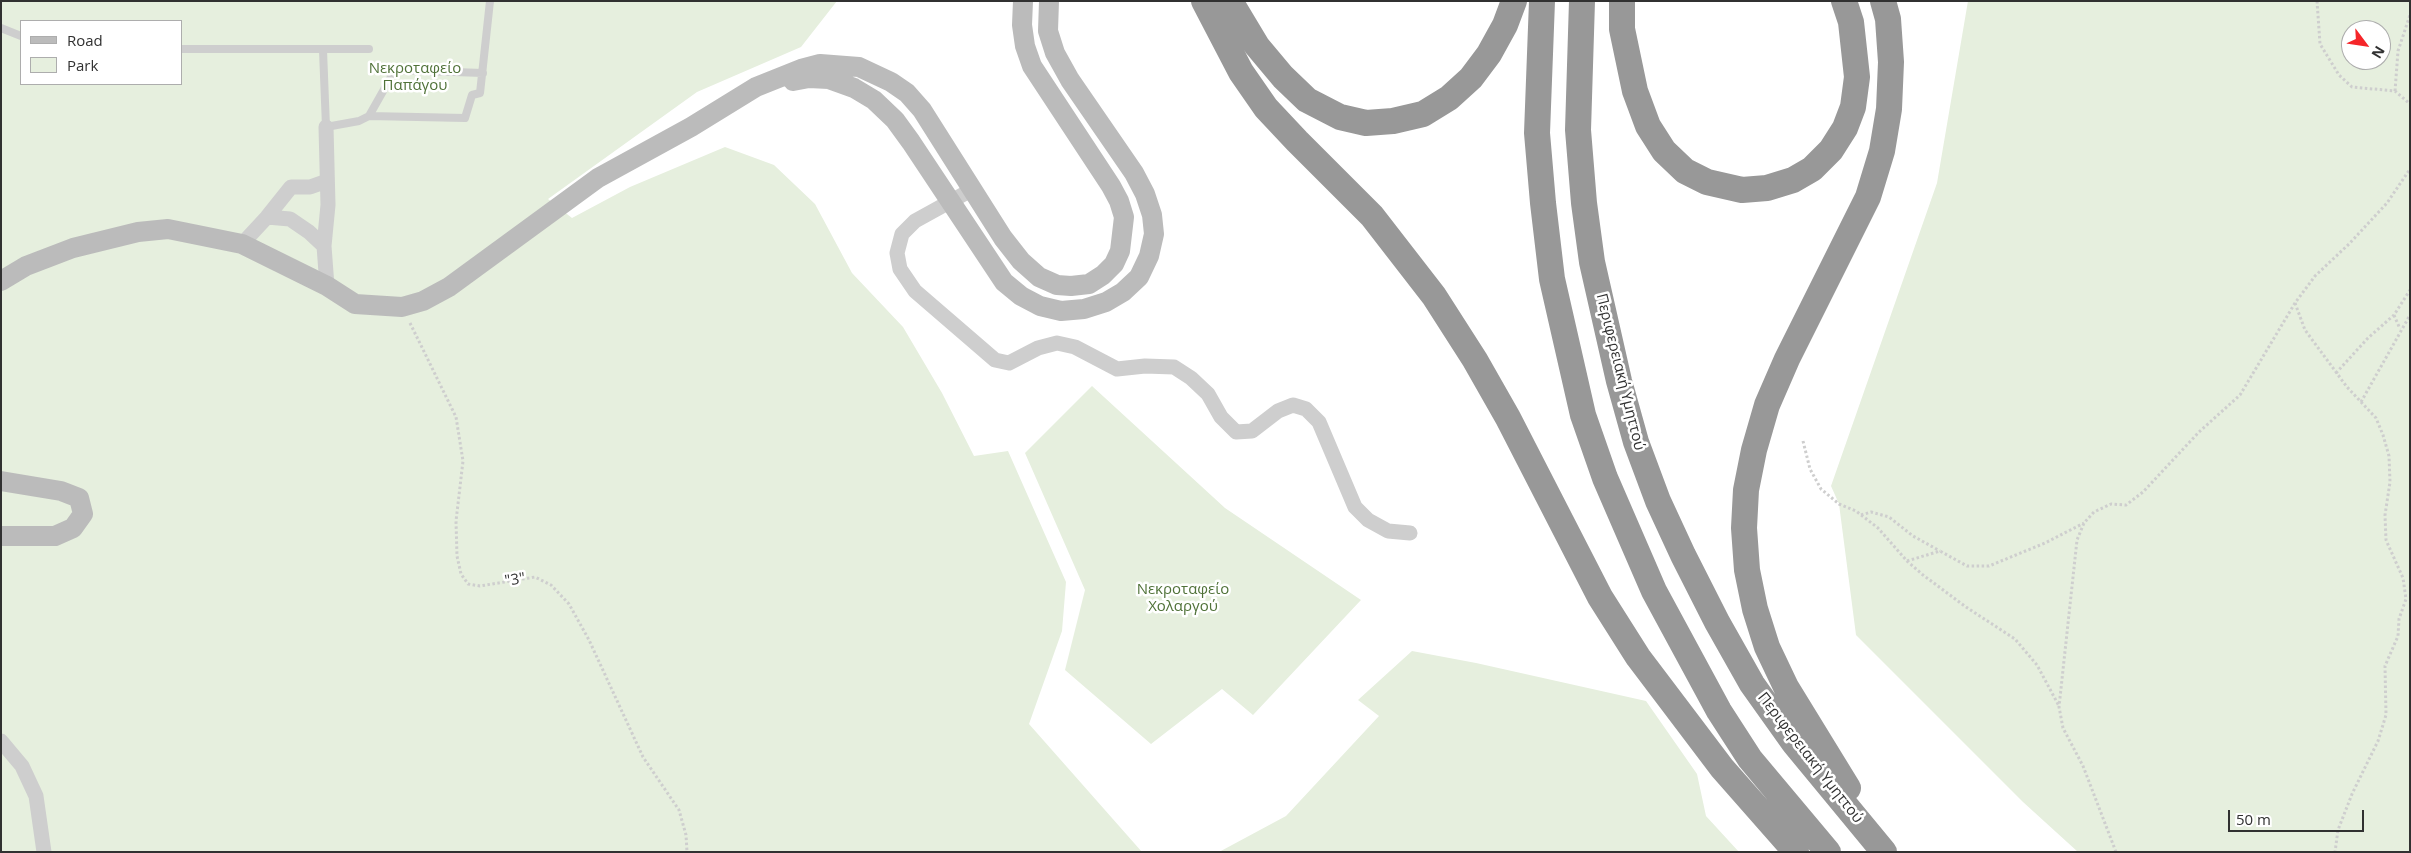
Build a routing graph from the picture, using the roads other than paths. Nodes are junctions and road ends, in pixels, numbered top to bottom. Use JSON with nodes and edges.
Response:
{"nodes":[{"id":1,"x":490,"y":1,"type":"edge"},
{"id":2,"x":1023,"y":1,"type":"edge"},
{"id":3,"x":1049,"y":1,"type":"edge"},
{"id":4,"x":1204,"y":1,"type":"edge"},
{"id":5,"x":1230,"y":1,"type":"edge"},
{"id":6,"x":1514,"y":1,"type":"edge"},
{"id":7,"x":1542,"y":1,"type":"edge"},
{"id":8,"x":1582,"y":1,"type":"edge"},
{"id":9,"x":1622,"y":1,"type":"edge"},
{"id":10,"x":1844,"y":1,"type":"edge"},
{"id":11,"x":1882,"y":1,"type":"edge"},
{"id":12,"x":1,"y":28,"type":"edge"},
{"id":13,"x":20,"y":36,"type":"edge"},
{"id":14,"x":182,"y":49,"type":"edge"},
{"id":15,"x":369,"y":49,"type":"dead end"},
{"id":16,"x":323,"y":50,"type":"junction"},
{"id":17,"x":483,"y":73,"type":"junction"},
{"id":18,"x":370,"y":116,"type":"junction"},
{"id":19,"x":326,"y":127,"type":"junction"},
{"id":20,"x":691,"y":127,"type":"junction"},
{"id":21,"x":327,"y":182,"type":"junction"},
{"id":22,"x":973,"y":189,"type":"junction"},
{"id":23,"x":949,"y":202,"type":"junction"},
{"id":24,"x":267,"y":218,"type":"junction"},
{"id":25,"x":242,"y":244,"type":"junction"},
{"id":26,"x":324,"y":246,"type":"junction"},
{"id":27,"x":1,"y":281,"type":"edge"},
{"id":28,"x":327,"y":286,"type":"junction"},
{"id":29,"x":1,"y":481,"type":"edge"},
{"id":30,"x":1410,"y":533,"type":"dead end"},
{"id":31,"x":1,"y":536,"type":"edge"},
{"id":32,"x":1,"y":741,"type":"edge"},
{"id":33,"x":44,"y":852,"type":"edge"},
{"id":34,"x":1796,"y":852,"type":"edge"},
{"id":35,"x":1828,"y":852,"type":"edge"},
{"id":36,"x":1884,"y":852,"type":"edge"},
{"id":37,"x":1889,"y":852,"type":"edge"}],
"edges":[{"from":1,"to":17,"type":"lane"},
{"from":2,"to":22,"type":"street"},
{"from":3,"to":23,"type":"street"},
{"from":4,"to":34,"type":"highway"},
{"from":5,"to":6,"type":"highway"},
{"from":7,"to":35,"type":"highway"},
{"from":8,"to":36,"type":"highway","name":"Περιφερειακή Υμηττού"},
{"from":9,"to":10,"type":"highway"},
{"from":11,"to":37,"type":"highway"},
{"from":12,"to":13,"type":"lane"},
{"from":14,"to":16,"type":"lane"},
{"from":15,"to":16,"type":"lane"},
{"from":16,"to":19,"type":"lane"},
{"from":17,"to":18,"type":"lane"},
{"from":17,"to":18,"type":"lane"},
{"from":18,"to":19,"type":"lane"},
{"from":19,"to":21,"type":"street"},
{"from":20,"to":22,"type":"street"},
{"from":20,"to":23,"type":"street"},
{"from":20,"to":28,"type":"street"},
{"from":21,"to":24,"type":"street"},
{"from":21,"to":26,"type":"street"},
{"from":22,"to":23,"type":"street"},
{"from":23,"to":30,"type":"street"},
{"from":24,"to":25,"type":"street"},
{"from":24,"to":26,"type":"street"},
{"from":25,"to":27,"type":"street"},
{"from":25,"to":28,"type":"street"},
{"from":26,"to":28,"type":"street"},
{"from":29,"to":31,"type":"street"},
{"from":32,"to":33,"type":"street"}]}
